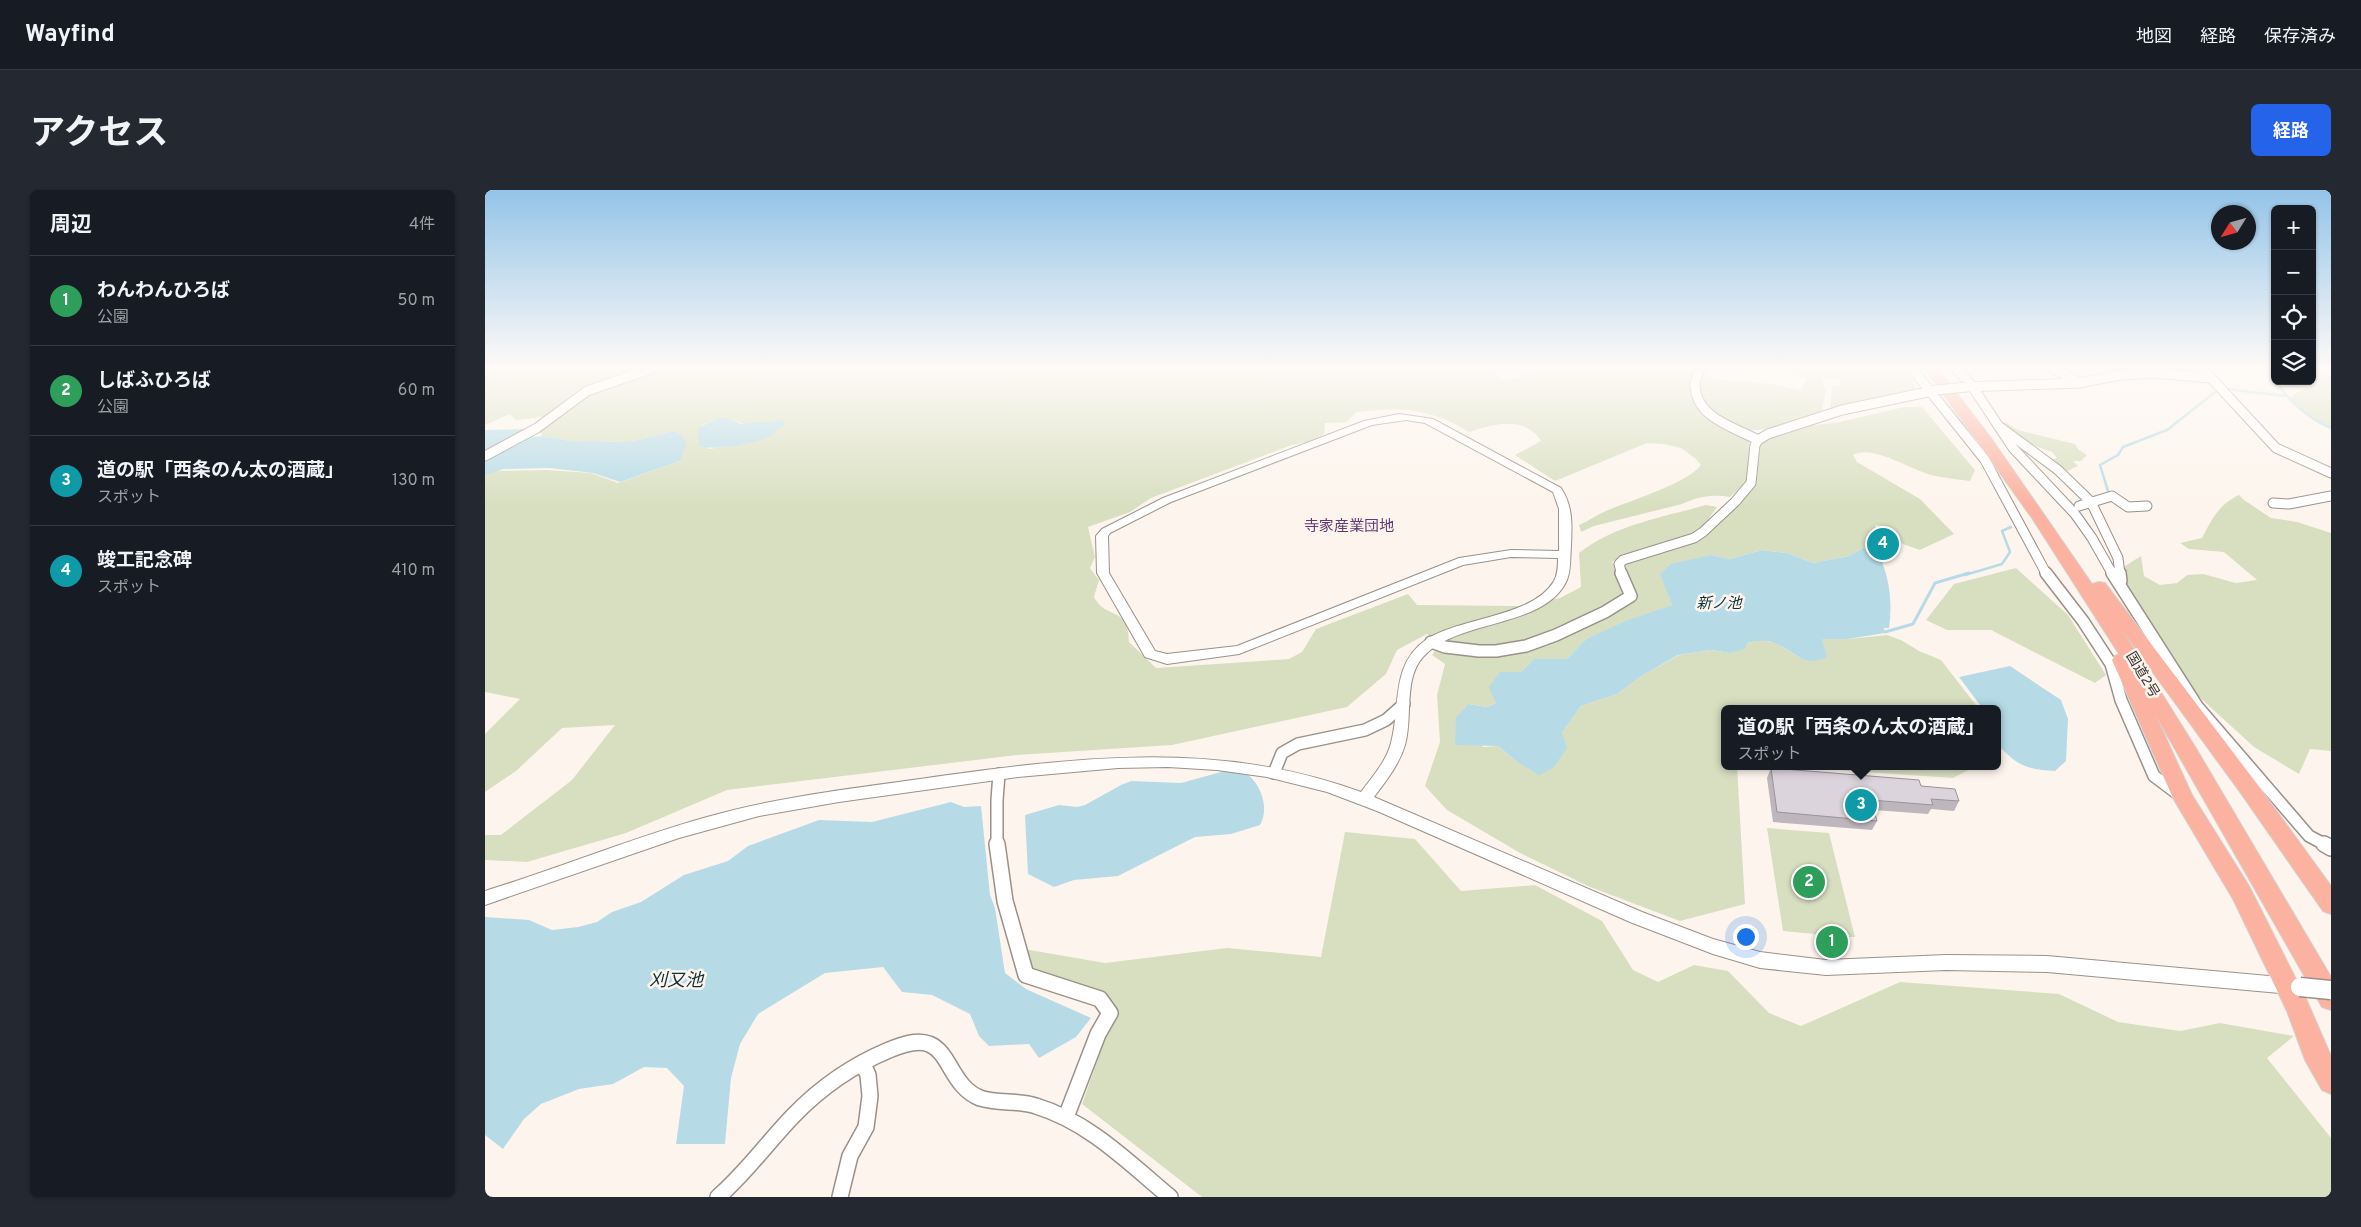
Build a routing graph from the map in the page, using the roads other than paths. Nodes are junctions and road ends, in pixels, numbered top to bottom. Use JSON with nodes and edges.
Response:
{"nodes":[{"id":1,"x":559,"y":413,"type":"edge"},
{"id":2,"x":1707,"y":413,"type":"edge"},
{"id":3,"x":1832,"y":413,"type":"edge"},
{"id":4,"x":1950,"y":413,"type":"edge"},
{"id":5,"x":1964,"y":413,"type":"edge"},
{"id":6,"x":1987,"y":413,"type":"edge"},
{"id":7,"x":2243,"y":413,"type":"edge"},
{"id":8,"x":1996,"y":426,"type":"junction"},
{"id":9,"x":1758,"y":440,"type":"junction"},
{"id":10,"x":485,"y":456,"type":"edge"},
{"id":11,"x":2331,"y":473,"type":"edge"},
{"id":12,"x":2331,"y":496,"type":"edge"},
{"id":13,"x":2091,"y":502,"type":"junction"},
{"id":14,"x":2273,"y":503,"type":"dead end"},
{"id":15,"x":2079,"y":506,"type":"dead end"},
{"id":16,"x":2147,"y":506,"type":"dead end"},
{"id":17,"x":2040,"y":517,"type":"junction"},
{"id":18,"x":2059,"y":546,"type":"junction"},
{"id":19,"x":1564,"y":556,"type":"junction"},
{"id":20,"x":2120,"y":587,"type":"junction"},
{"id":21,"x":1431,"y":642,"type":"junction"},
{"id":22,"x":1403,"y":704,"type":"junction"},
{"id":23,"x":1274,"y":773,"type":"junction"},
{"id":24,"x":999,"y":774,"type":"junction"},
{"id":25,"x":2183,"y":798,"type":"junction"},
{"id":26,"x":1364,"y":799,"type":"junction"},
{"id":27,"x":2331,"y":848,"type":"edge"},
{"id":28,"x":485,"y":898,"type":"edge"},
{"id":29,"x":2331,"y":904,"type":"edge"},
{"id":30,"x":2293,"y":986,"type":"junction"},
{"id":31,"x":2331,"y":990,"type":"edge"},
{"id":32,"x":2331,"y":999,"type":"edge"},
{"id":33,"x":863,"y":1064,"type":"junction"},
{"id":34,"x":2331,"y":1081,"type":"edge"},
{"id":35,"x":1066,"y":1117,"type":"junction"},
{"id":36,"x":718,"y":1197,"type":"edge"},
{"id":37,"x":840,"y":1197,"type":"edge"},
{"id":38,"x":1170,"y":1197,"type":"edge"}],
"edges":[{"from":1,"to":10,"type":"street"},
{"from":2,"to":9,"type":"street"},
{"from":3,"to":9,"type":"street"},
{"from":4,"to":25,"type":"street"},
{"from":5,"to":17,"type":"highway","name":"国道2号"},
{"from":6,"to":8,"type":"street"},
{"from":7,"to":11,"type":"street"},
{"from":8,"to":13,"type":"street"},
{"from":8,"to":20,"type":"street"},
{"from":9,"to":21,"type":"street"},
{"from":12,"to":14,"type":"street"},
{"from":13,"to":15,"type":"street"},
{"from":13,"to":16,"type":"street"},
{"from":13,"to":20,"type":"street"},
{"from":17,"to":18,"type":"highway","name":"国道2号"},
{"from":17,"to":29,"type":"highway"},
{"from":18,"to":25,"type":"highway"},
{"from":18,"to":32,"type":"highway","name":"国道2号"},
{"from":19,"to":19,"type":"street"},
{"from":19,"to":21,"type":"street"},
{"from":20,"to":27,"type":"street"},
{"from":21,"to":22,"type":"street"},
{"from":22,"to":23,"type":"street"},
{"from":22,"to":26,"type":"street"},
{"from":23,"to":24,"type":"street"},
{"from":23,"to":26,"type":"street"},
{"from":24,"to":28,"type":"street"},
{"from":24,"to":35,"type":"street"},
{"from":25,"to":30,"type":"highway"},
{"from":26,"to":30,"type":"street"},
{"from":30,"to":31,"type":"street","bridge":true},
{"from":30,"to":34,"type":"highway"},
{"from":33,"to":35,"type":"street"},
{"from":33,"to":36,"type":"street"},
{"from":33,"to":37,"type":"street"},
{"from":35,"to":38,"type":"street"}]}
